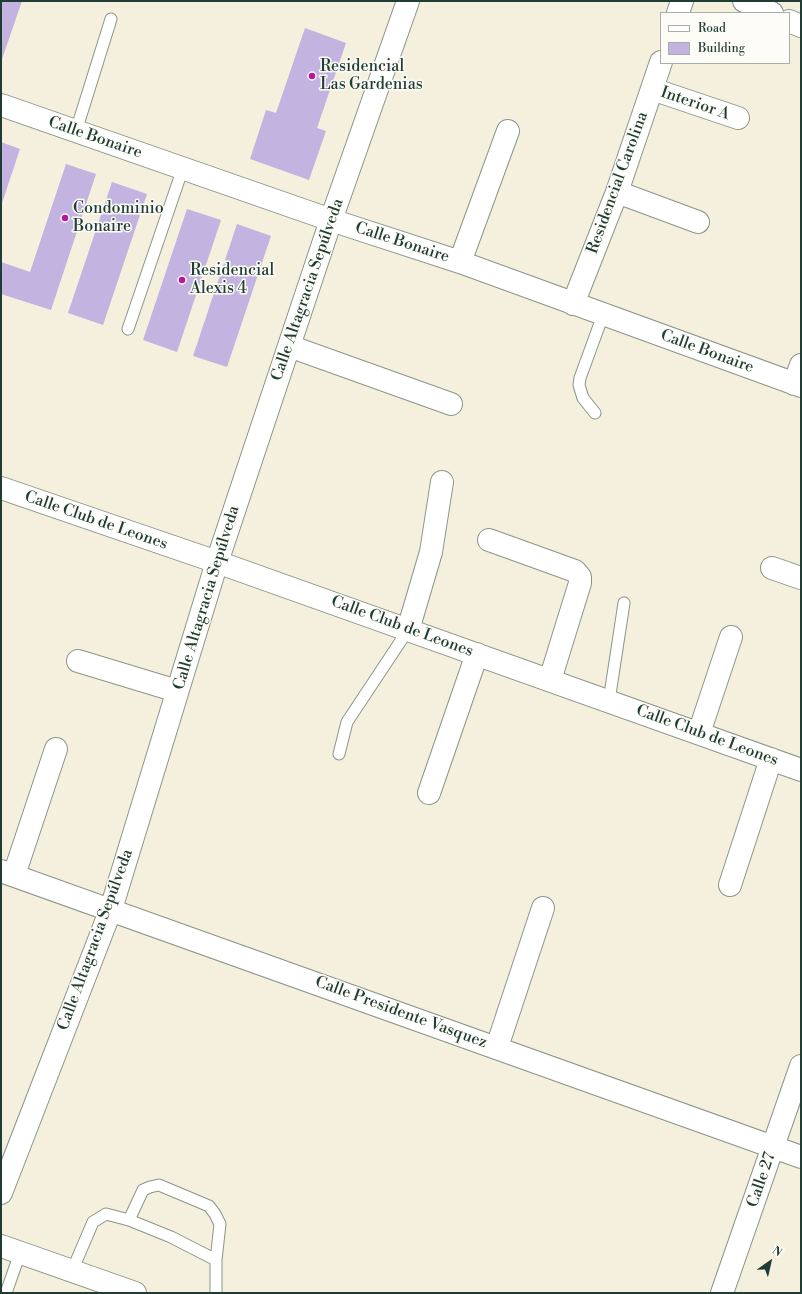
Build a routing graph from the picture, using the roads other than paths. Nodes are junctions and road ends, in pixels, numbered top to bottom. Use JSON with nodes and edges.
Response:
{"nodes":[{"id":1,"x":408,"y":1,"type":"edge"},
{"id":2,"x":682,"y":1,"type":"edge"},
{"id":3,"x":744,"y":1,"type":"edge"},
{"id":4,"x":678,"y":12,"type":"edge"},
{"id":5,"x":770,"y":12,"type":"edge"},
{"id":6,"x":111,"y":19,"type":"dead end"},
{"id":7,"x":790,"y":21,"type":"edge"},
{"id":8,"x":801,"y":26,"type":"edge"},
{"id":9,"x":660,"y":64,"type":"edge"},
{"id":10,"x":652,"y":89,"type":"junction"},
{"id":11,"x":1,"y":105,"type":"edge"},
{"id":12,"x":738,"y":118,"type":"dead end"},
{"id":13,"x":76,"y":131,"type":"junction"},
{"id":14,"x":508,"y":132,"type":"dead end"},
{"id":15,"x":183,"y":168,"type":"junction"},
{"id":16,"x":617,"y":192,"type":"junction"},
{"id":17,"x":331,"y":220,"type":"junction"},
{"id":18,"x":698,"y":222,"type":"dead end"},
{"id":19,"x":460,"y":262,"type":"junction"},
{"id":20,"x":573,"y":304,"type":"junction"},
{"id":21,"x":603,"y":315,"type":"junction"},
{"id":22,"x":128,"y":329,"type":"dead end"},
{"id":23,"x":289,"y":346,"type":"junction"},
{"id":24,"x":799,"y":378,"type":"edge"},
{"id":25,"x":451,"y":404,"type":"dead end"},
{"id":26,"x":595,"y":412,"type":"dead end"},
{"id":27,"x":442,"y":482,"type":"dead end"},
{"id":28,"x":1,"y":488,"type":"edge"},
{"id":29,"x":489,"y":540,"type":"dead end"},
{"id":30,"x":217,"y":562,"type":"junction"},
{"id":31,"x":772,"y":568,"type":"dead end"},
{"id":32,"x":801,"y":578,"type":"edge"},
{"id":33,"x":624,"y":603,"type":"dead end"},
{"id":34,"x":408,"y":630,"type":"junction"},
{"id":35,"x":731,"y":637,"type":"dead end"},
{"id":36,"x":477,"y":654,"type":"junction"},
{"id":37,"x":78,"y":661,"type":"dead end"},
{"id":38,"x":550,"y":680,"type":"junction"},
{"id":39,"x":177,"y":691,"type":"junction"},
{"id":40,"x":609,"y":701,"type":"junction"},
{"id":41,"x":699,"y":733,"type":"junction"},
{"id":42,"x":56,"y":749,"type":"dead end"},
{"id":43,"x":339,"y":754,"type":"dead end"},
{"id":44,"x":770,"y":759,"type":"junction"},
{"id":45,"x":801,"y":770,"type":"edge"},
{"id":46,"x":430,"y":793,"type":"dead end"},
{"id":47,"x":7,"y":873,"type":"edge"},
{"id":48,"x":730,"y":885,"type":"dead end"},
{"id":49,"x":543,"y":908,"type":"dead end"},
{"id":50,"x":111,"y":909,"type":"junction"},
{"id":51,"x":497,"y":1047,"type":"junction"},
{"id":52,"x":801,"y":1066,"type":"edge"},
{"id":53,"x":774,"y":1147,"type":"junction"},
{"id":54,"x":801,"y":1157,"type":"edge"},
{"id":55,"x":1,"y":1193,"type":"edge"},
{"id":56,"x":129,"y":1220,"type":"junction"},
{"id":57,"x":11,"y":1249,"type":"edge"},
{"id":58,"x":216,"y":1260,"type":"junction"},
{"id":59,"x":72,"y":1271,"type":"junction"},
{"id":60,"x":6,"y":1293,"type":"edge"},
{"id":61,"x":135,"y":1293,"type":"edge"},
{"id":62,"x":216,"y":1293,"type":"edge"},
{"id":63,"x":722,"y":1293,"type":"edge"}],
"edges":[{"from":1,"to":17,"type":"street","name":"Calle Altagracia Sepúlveda"},
{"from":2,"to":4,"type":"street"},
{"from":3,"to":5,"type":"street"},
{"from":6,"to":13,"type":"lane"},
{"from":7,"to":8,"type":"street"},
{"from":9,"to":10,"type":"street","name":"Residencial Carolina"},
{"from":10,"to":12,"type":"street","name":"Interior A"},
{"from":10,"to":16,"type":"street","name":"Residencial Carolina"},
{"from":11,"to":13,"type":"street","name":"Calle Bonaire"},
{"from":13,"to":15,"type":"street","name":"Calle Bonaire"},
{"from":14,"to":19,"type":"street"},
{"from":15,"to":17,"type":"street","name":"Calle Bonaire"},
{"from":15,"to":22,"type":"lane"},
{"from":16,"to":18,"type":"street"},
{"from":16,"to":20,"type":"street","name":"Residencial Carolina"},
{"from":17,"to":19,"type":"street","name":"Calle Bonaire"},
{"from":17,"to":23,"type":"street","name":"Calle Altagracia Sepúlveda"},
{"from":19,"to":20,"type":"street","name":"Calle Bonaire"},
{"from":20,"to":21,"type":"street","name":"Calle Bonaire"},
{"from":21,"to":24,"type":"street","name":"Calle Bonaire"},
{"from":21,"to":26,"type":"lane"},
{"from":23,"to":25,"type":"street"},
{"from":23,"to":30,"type":"street","name":"Calle Altagracia Sepúlveda"},
{"from":27,"to":34,"type":"street"},
{"from":28,"to":30,"type":"street","name":"Calle Club de Leones"},
{"from":29,"to":38,"type":"street"},
{"from":30,"to":34,"type":"street","name":"Calle Club de Leones"},
{"from":30,"to":39,"type":"street","name":"Calle Altagracia Sepúlveda"},
{"from":31,"to":32,"type":"street"},
{"from":33,"to":40,"type":"lane"},
{"from":34,"to":36,"type":"street","name":"Calle Club de Leones"},
{"from":34,"to":43,"type":"lane"},
{"from":35,"to":41,"type":"street"},
{"from":36,"to":38,"type":"street","name":"Calle Club de Leones"},
{"from":36,"to":46,"type":"street"},
{"from":37,"to":39,"type":"street"},
{"from":38,"to":40,"type":"street","name":"Calle Club de Leones"},
{"from":39,"to":50,"type":"street","name":"Calle Altagracia Sepúlveda"},
{"from":40,"to":41,"type":"street","name":"Calle Club de Leones"},
{"from":41,"to":44,"type":"street","name":"Calle Club de Leones"},
{"from":42,"to":47,"type":"street"},
{"from":44,"to":45,"type":"street","name":"Calle Club de Leones"},
{"from":44,"to":48,"type":"street"},
{"from":47,"to":50,"type":"street","name":"Calle Presidente Vasquez"},
{"from":49,"to":51,"type":"street"},
{"from":50,"to":51,"type":"street","name":"Calle Presidente Vasquez"},
{"from":50,"to":55,"type":"street","name":"Calle Altagracia Sepúlveda"},
{"from":51,"to":53,"type":"street","name":"Calle Presidente Vasquez"},
{"from":52,"to":53,"type":"street","name":"Calle 27"},
{"from":53,"to":54,"type":"street","name":"Calle Presidente Vasquez"},
{"from":53,"to":63,"type":"street","name":"Calle 27"},
{"from":56,"to":58,"type":"lane"},
{"from":56,"to":58,"type":"lane"},
{"from":56,"to":59,"type":"lane"},
{"from":57,"to":59,"type":"street"},
{"from":57,"to":60,"type":"lane"},
{"from":58,"to":62,"type":"lane"},
{"from":59,"to":61,"type":"street"}]}
